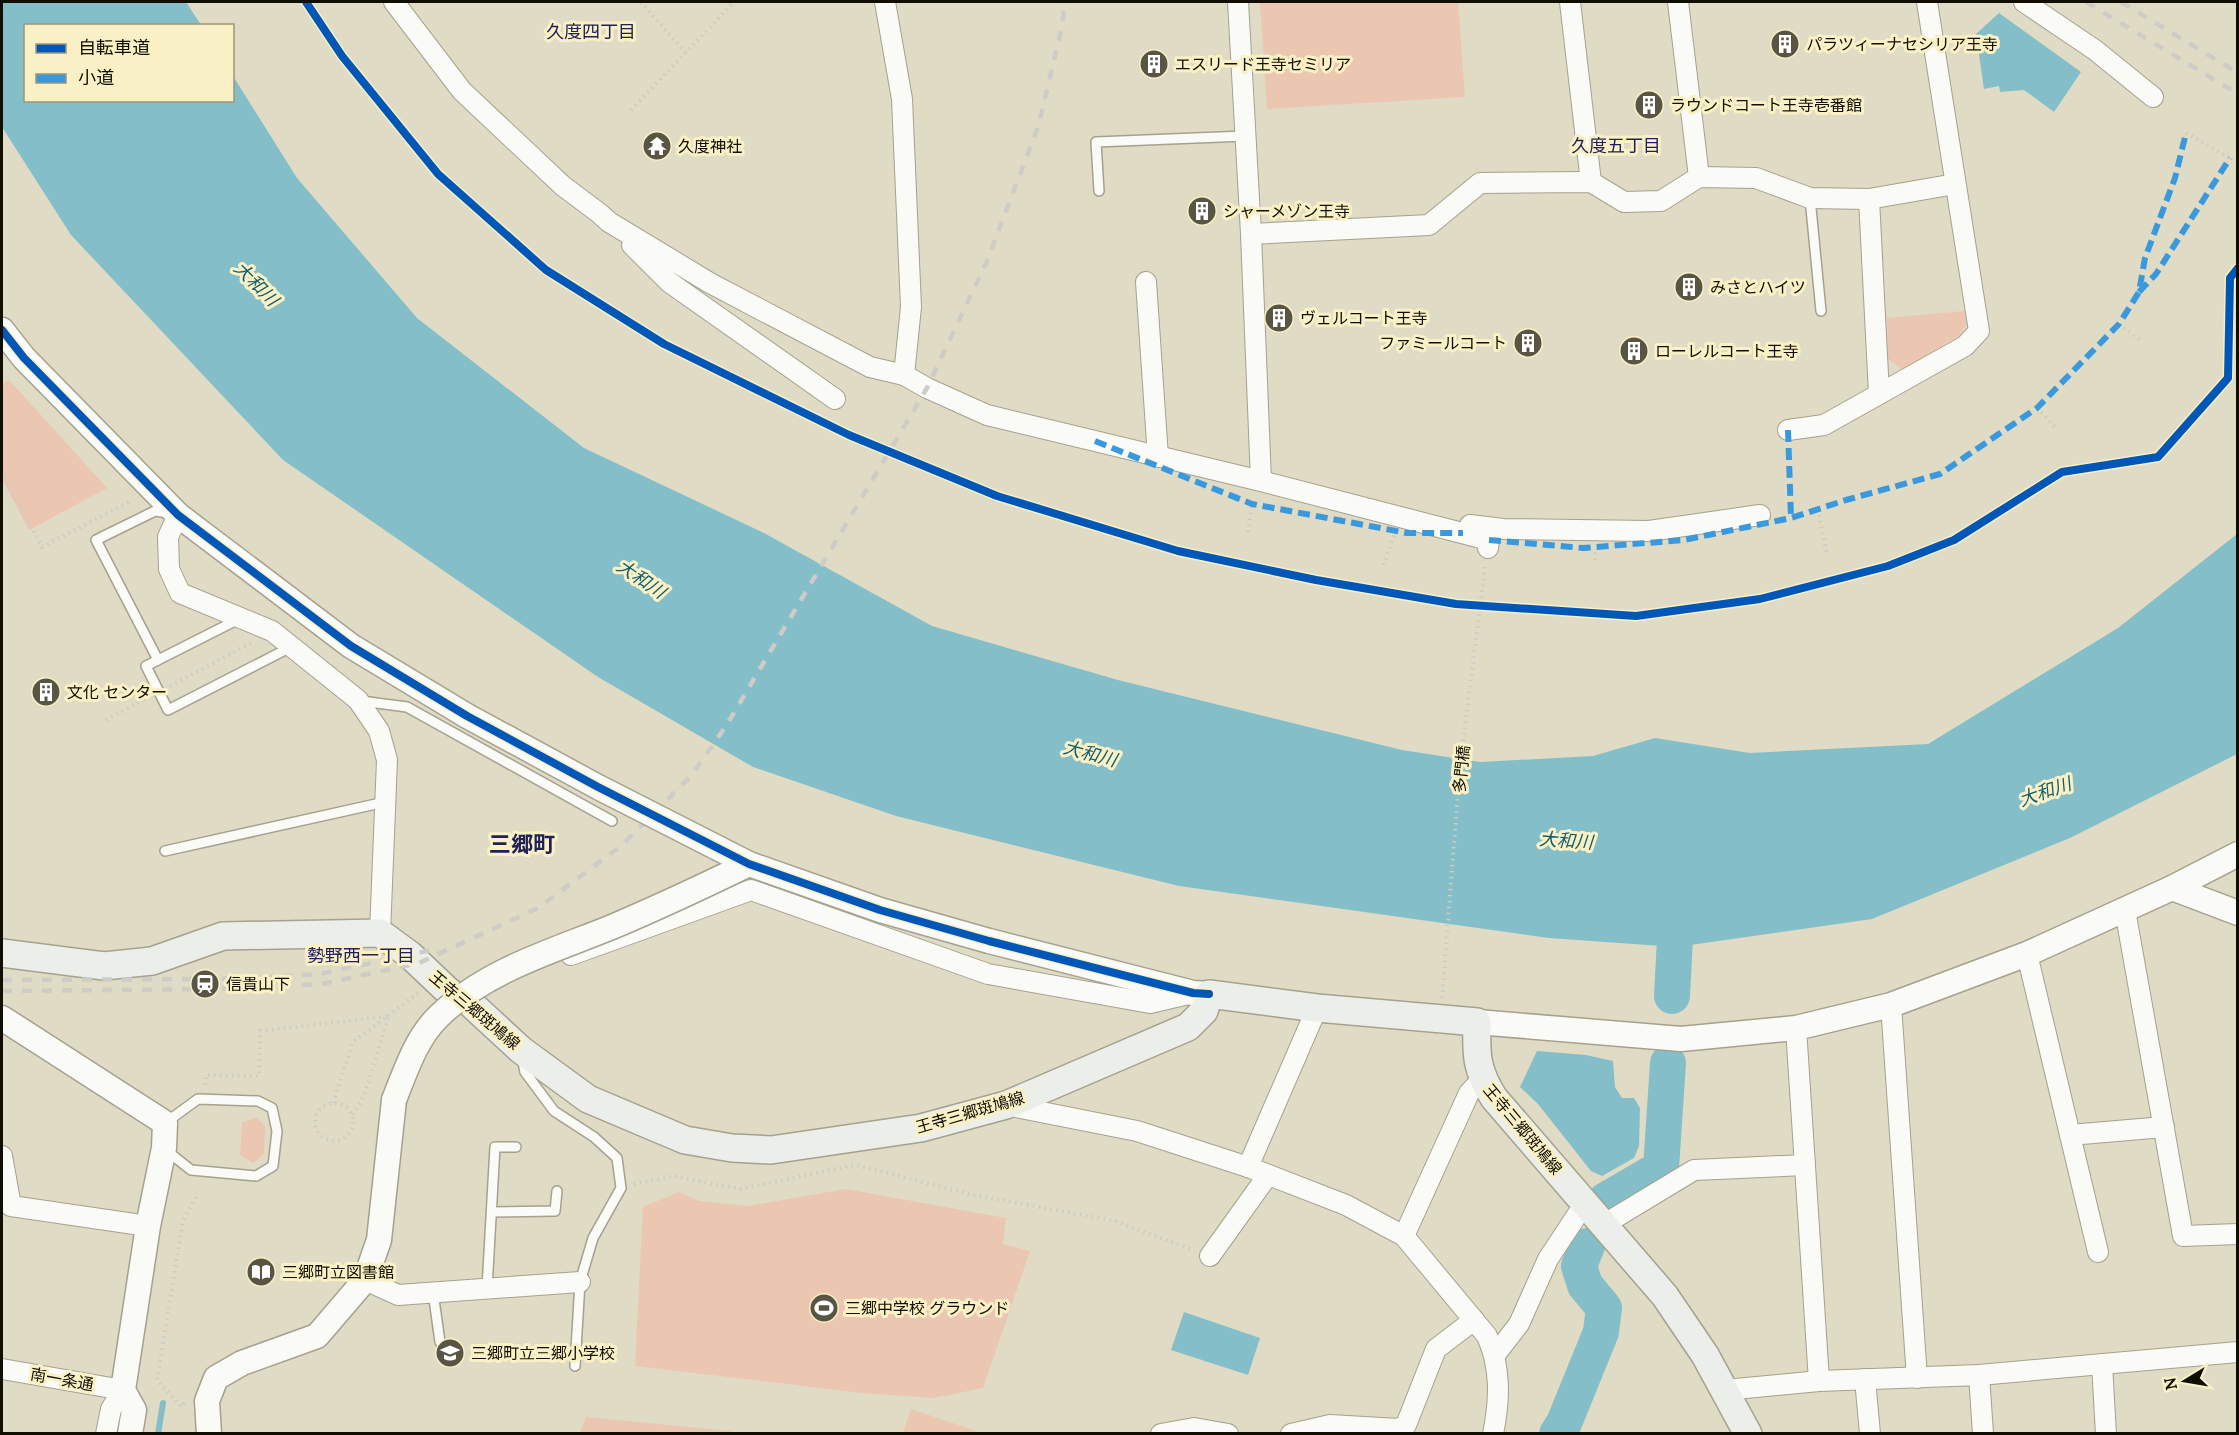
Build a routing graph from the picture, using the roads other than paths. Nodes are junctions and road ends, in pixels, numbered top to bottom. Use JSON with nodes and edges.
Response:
{"nodes":[{"id":1,"x":394,"y":2,"type":"edge"},
{"id":2,"x":885,"y":2,"type":"edge"},
{"id":3,"x":1238,"y":2,"type":"edge"},
{"id":4,"x":1570,"y":2,"type":"edge"},
{"id":5,"x":1678,"y":2,"type":"edge"},
{"id":6,"x":1927,"y":2,"type":"edge"},
{"id":7,"x":2024,"y":2,"type":"edge"},
{"id":8,"x":2153,"y":97,"type":"dead end"},
{"id":9,"x":1245,"y":136,"type":"junction"},
{"id":10,"x":1699,"y":177,"type":"junction"},
{"id":11,"x":1591,"y":182,"type":"junction"},
{"id":12,"x":1955,"y":183,"type":"junction"},
{"id":13,"x":1099,"y":191,"type":"dead end"},
{"id":14,"x":1810,"y":198,"type":"junction"},
{"id":15,"x":1869,"y":199,"type":"junction"},
{"id":16,"x":609,"y":222,"type":"junction"},
{"id":17,"x":1251,"y":234,"type":"junction"},
{"id":18,"x":1146,"y":282,"type":"dead end"},
{"id":19,"x":1821,"y":311,"type":"dead end"},
{"id":20,"x":2,"y":330,"type":"edge"},
{"id":21,"x":904,"y":375,"type":"junction"},
{"id":22,"x":1879,"y":394,"type":"junction"},
{"id":23,"x":835,"y":399,"type":"dead end"},
{"id":24,"x":1788,"y":430,"type":"dead end"},
{"id":25,"x":1158,"y":457,"type":"junction"},
{"id":26,"x":1261,"y":481,"type":"junction"},
{"id":27,"x":178,"y":514,"type":"junction"},
{"id":28,"x":1760,"y":515,"type":"dead end"},
{"id":29,"x":1402,"y":525,"type":"junction"},
{"id":30,"x":1488,"y":548,"type":"road end"},
{"id":31,"x":240,"y":618,"type":"junction"},
{"id":32,"x":291,"y":647,"type":"junction"},
{"id":33,"x":158,"y":660,"type":"junction"},
{"id":34,"x":358,"y":700,"type":"junction"},
{"id":35,"x":386,"y":802,"type":"junction"},
{"id":36,"x":612,"y":821,"type":"dead end"},
{"id":37,"x":165,"y":851,"type":"dead end"},
{"id":38,"x":2238,"y":854,"type":"edge"},
{"id":39,"x":750,"y":864,"type":"junction"},
{"id":40,"x":2172,"y":888,"type":"junction"},
{"id":41,"x":2125,"y":910,"type":"junction"},
{"id":42,"x":2237,"y":916,"type":"edge"},
{"id":43,"x":380,"y":933,"type":"junction"},
{"id":44,"x":2,"y":953,"type":"edge"},
{"id":45,"x":2027,"y":954,"type":"junction"},
{"id":46,"x":1201,"y":993,"type":"junction"},
{"id":47,"x":469,"y":1002,"type":"junction"},
{"id":48,"x":1891,"y":1005,"type":"junction"},
{"id":49,"x":1317,"y":1008,"type":"junction"},
{"id":50,"x":2,"y":1018,"type":"edge"},
{"id":51,"x":1477,"y":1022,"type":"junction"},
{"id":52,"x":1796,"y":1028,"type":"junction"},
{"id":53,"x":521,"y":1050,"type":"junction"},
{"id":54,"x":1482,"y":1079,"type":"junction"},
{"id":55,"x":1006,"y":1105,"type":"junction"},
{"id":56,"x":165,"y":1123,"type":"junction"},
{"id":57,"x":2164,"y":1127,"type":"junction"},
{"id":58,"x":2070,"y":1135,"type":"junction"},
{"id":59,"x":516,"y":1147,"type":"dead end"},
{"id":60,"x":164,"y":1148,"type":"junction"},
{"id":61,"x":2,"y":1156,"type":"edge"},
{"id":62,"x":1805,"y":1165,"type":"junction"},
{"id":63,"x":1248,"y":1167,"type":"junction"},
{"id":64,"x":1268,"y":1175,"type":"junction"},
{"id":65,"x":557,"y":1191,"type":"dead end"},
{"id":66,"x":1585,"y":1203,"type":"junction"},
{"id":67,"x":492,"y":1212,"type":"junction"},
{"id":68,"x":1603,"y":1225,"type":"junction"},
{"id":69,"x":148,"y":1226,"type":"junction"},
{"id":70,"x":2238,"y":1234,"type":"edge"},
{"id":71,"x":1404,"y":1236,"type":"junction"},
{"id":72,"x":2098,"y":1252,"type":"dead end"},
{"id":73,"x":1210,"y":1256,"type":"road end"},
{"id":74,"x":365,"y":1280,"type":"junction"},
{"id":75,"x":580,"y":1282,"type":"junction"},
{"id":76,"x":487,"y":1288,"type":"junction"},
{"id":77,"x":433,"y":1292,"type":"junction"},
{"id":78,"x":1474,"y":1320,"type":"junction"},
{"id":79,"x":440,"y":1342,"type":"dead end"},
{"id":80,"x":2238,"y":1352,"type":"edge"},
{"id":81,"x":1495,"y":1355,"type":"junction"},
{"id":82,"x":2102,"y":1364,"type":"junction"},
{"id":83,"x":575,"y":1366,"type":"dead end"},
{"id":84,"x":2,"y":1369,"type":"edge"},
{"id":85,"x":1979,"y":1375,"type":"junction"},
{"id":86,"x":1917,"y":1378,"type":"junction"},
{"id":87,"x":1865,"y":1379,"type":"junction"},
{"id":88,"x":1819,"y":1381,"type":"junction"},
{"id":89,"x":123,"y":1390,"type":"junction"},
{"id":90,"x":1725,"y":1390,"type":"junction"},
{"id":91,"x":106,"y":1434,"type":"edge"},
{"id":92,"x":130,"y":1434,"type":"edge"},
{"id":93,"x":209,"y":1434,"type":"edge"},
{"id":94,"x":1161,"y":1434,"type":"edge"},
{"id":95,"x":1228,"y":1434,"type":"edge"},
{"id":96,"x":1292,"y":1434,"type":"edge"},
{"id":97,"x":1493,"y":1434,"type":"edge"},
{"id":98,"x":1748,"y":1434,"type":"edge"},
{"id":99,"x":1870,"y":1434,"type":"edge"},
{"id":100,"x":1983,"y":1434,"type":"edge"},
{"id":101,"x":2106,"y":1434,"type":"edge"}],
"edges":[{"from":1,"to":16,"type":"street"},
{"from":2,"to":21,"type":"street"},
{"from":3,"to":9,"type":"street"},
{"from":4,"to":11,"type":"street"},
{"from":5,"to":10,"type":"street"},
{"from":6,"to":12,"type":"street"},
{"from":7,"to":8,"type":"street"},
{"from":9,"to":13,"type":"lane"},
{"from":9,"to":17,"type":"street"},
{"from":10,"to":11,"type":"street"},
{"from":10,"to":14,"type":"street"},
{"from":11,"to":17,"type":"street"},
{"from":12,"to":15,"type":"street"},
{"from":12,"to":22,"type":"street"},
{"from":14,"to":15,"type":"street"},
{"from":14,"to":19,"type":"lane"},
{"from":15,"to":22,"type":"street"},
{"from":16,"to":21,"type":"street"},
{"from":16,"to":23,"type":"street"},
{"from":17,"to":26,"type":"street"},
{"from":18,"to":25,"type":"street"},
{"from":20,"to":27,"type":"street"},
{"from":21,"to":25,"type":"street"},
{"from":22,"to":24,"type":"street"},
{"from":25,"to":26,"type":"street"},
{"from":26,"to":29,"type":"street"},
{"from":27,"to":31,"type":"street"},
{"from":27,"to":33,"type":"lane"},
{"from":27,"to":39,"type":"street","bridge":true},
{"from":28,"to":29,"type":"street"},
{"from":29,"to":30,"type":"street"},
{"from":31,"to":32,"type":"street"},
{"from":31,"to":33,"type":"lane"},
{"from":32,"to":33,"type":"lane"},
{"from":32,"to":34,"type":"street"},
{"from":34,"to":35,"type":"street"},
{"from":34,"to":36,"type":"lane"},
{"from":35,"to":37,"type":"lane"},
{"from":35,"to":43,"type":"street"},
{"from":38,"to":40,"type":"street"},
{"from":39,"to":46,"type":"street","bridge":true},
{"from":39,"to":74,"type":"street","bridge":true},
{"from":40,"to":41,"type":"street"},
{"from":40,"to":42,"type":"street"},
{"from":41,"to":45,"type":"street"},
{"from":41,"to":57,"type":"street"},
{"from":43,"to":44,"type":"main road"},
{"from":43,"to":47,"type":"main road","name":"王寺三郷斑鳩線"},
{"from":45,"to":48,"type":"street"},
{"from":45,"to":58,"type":"street"},
{"from":46,"to":47,"type":"street"},
{"from":46,"to":49,"type":"main road"},
{"from":46,"to":55,"type":"main road","name":"王寺三郷斑鳩線"},
{"from":47,"to":53,"type":"main road","name":"王寺三郷斑鳩線"},
{"from":48,"to":52,"type":"street"},
{"from":48,"to":86,"type":"street"},
{"from":49,"to":51,"type":"main road"},
{"from":49,"to":63,"type":"street"},
{"from":50,"to":56,"type":"street"},
{"from":51,"to":52,"type":"street"},
{"from":51,"to":54,"type":"main road","name":"王寺三郷斑鳩線"},
{"from":52,"to":62,"type":"street"},
{"from":53,"to":55,"type":"main road","name":"王寺三郷斑鳩線"},
{"from":53,"to":75,"type":"lane"},
{"from":54,"to":66,"type":"main road","name":"王寺三郷斑鳩線"},
{"from":54,"to":71,"type":"street"},
{"from":55,"to":63,"type":"street"},
{"from":56,"to":60,"type":"street"},
{"from":56,"to":60,"type":"lane"},
{"from":57,"to":58,"type":"street"},
{"from":57,"to":70,"type":"street"},
{"from":58,"to":72,"type":"street"},
{"from":59,"to":67,"type":"lane"},
{"from":60,"to":69,"type":"street"},
{"from":61,"to":69,"type":"street"},
{"from":62,"to":68,"type":"street"},
{"from":62,"to":88,"type":"street"},
{"from":63,"to":64,"type":"street"},
{"from":64,"to":71,"type":"street"},
{"from":64,"to":73,"type":"street"},
{"from":65,"to":67,"type":"lane"},
{"from":66,"to":68,"type":"main road","name":"王寺三郷斑鳩線"},
{"from":66,"to":81,"type":"street"},
{"from":67,"to":76,"type":"lane"},
{"from":68,"to":90,"type":"main road","name":"王寺三郷斑鳩線"},
{"from":69,"to":89,"type":"street"},
{"from":71,"to":78,"type":"street"},
{"from":74,"to":77,"type":"street"},
{"from":74,"to":93,"type":"street"},
{"from":75,"to":76,"type":"street"},
{"from":75,"to":83,"type":"lane"},
{"from":76,"to":77,"type":"street"},
{"from":77,"to":79,"type":"lane"},
{"from":78,"to":81,"type":"street"},
{"from":78,"to":96,"type":"street"},
{"from":80,"to":82,"type":"street"},
{"from":81,"to":97,"type":"street"},
{"from":82,"to":85,"type":"street"},
{"from":82,"to":101,"type":"street"},
{"from":84,"to":89,"type":"street","name":"南一条通"},
{"from":85,"to":86,"type":"street"},
{"from":85,"to":100,"type":"street"},
{"from":86,"to":87,"type":"street"},
{"from":87,"to":88,"type":"street"},
{"from":87,"to":99,"type":"street"},
{"from":88,"to":90,"type":"street"},
{"from":89,"to":91,"type":"street"},
{"from":89,"to":92,"type":"street"},
{"from":90,"to":98,"type":"main road","name":"王寺三郷斑鳩線"},
{"from":94,"to":95,"type":"street"}]}
